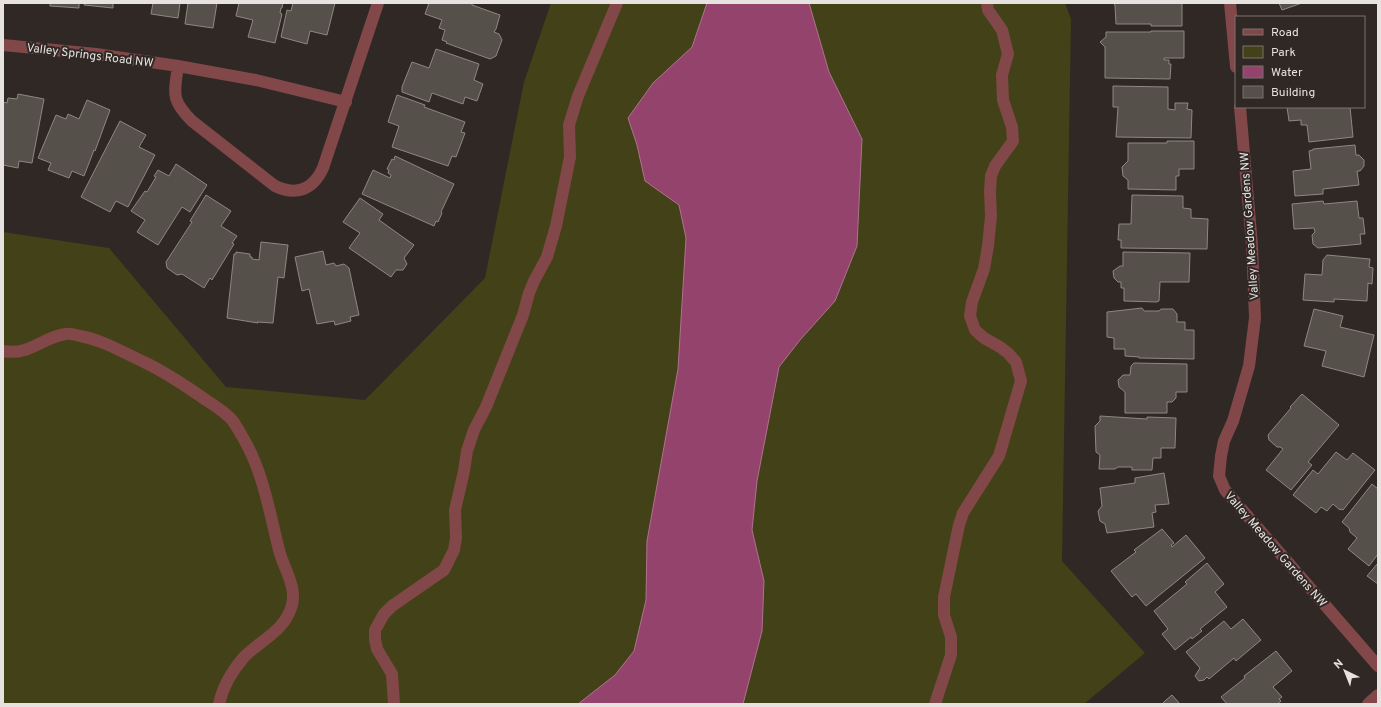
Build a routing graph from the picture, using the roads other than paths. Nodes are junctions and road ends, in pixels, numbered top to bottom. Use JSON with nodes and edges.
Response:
{"nodes":[{"id":1,"x":378,"y":3,"type":"edge"},
{"id":2,"x":617,"y":3,"type":"edge"},
{"id":3,"x":987,"y":3,"type":"edge"},
{"id":4,"x":1230,"y":3,"type":"edge"},
{"id":5,"x":3,"y":45,"type":"edge"},
{"id":6,"x":1235,"y":56,"type":"edge"},
{"id":7,"x":178,"y":66,"type":"junction"},
{"id":8,"x":346,"y":102,"type":"junction"},
{"id":9,"x":1240,"y":108,"type":"edge"},
{"id":10,"x":3,"y":352,"type":"edge"},
{"id":11,"x":1378,"y":666,"type":"edge"},
{"id":12,"x":1378,"y":696,"type":"edge"},
{"id":13,"x":219,"y":704,"type":"edge"},
{"id":14,"x":394,"y":704,"type":"edge"},
{"id":15,"x":935,"y":704,"type":"edge"},
{"id":16,"x":1368,"y":704,"type":"edge"}],
"edges":[{"from":1,"to":8,"type":"street"},
{"from":2,"to":14,"type":"street"},
{"from":3,"to":15,"type":"street"},
{"from":4,"to":6,"type":"street"},
{"from":5,"to":7,"type":"street","name":"Valley Springs Road NW"},
{"from":7,"to":8,"type":"street","name":"Valley Springs Road NW"},
{"from":7,"to":8,"type":"street"},
{"from":9,"to":11,"type":"street","name":"Valley Meadow Gardens NW"},
{"from":10,"to":13,"type":"street"},
{"from":12,"to":16,"type":"street"}]}
